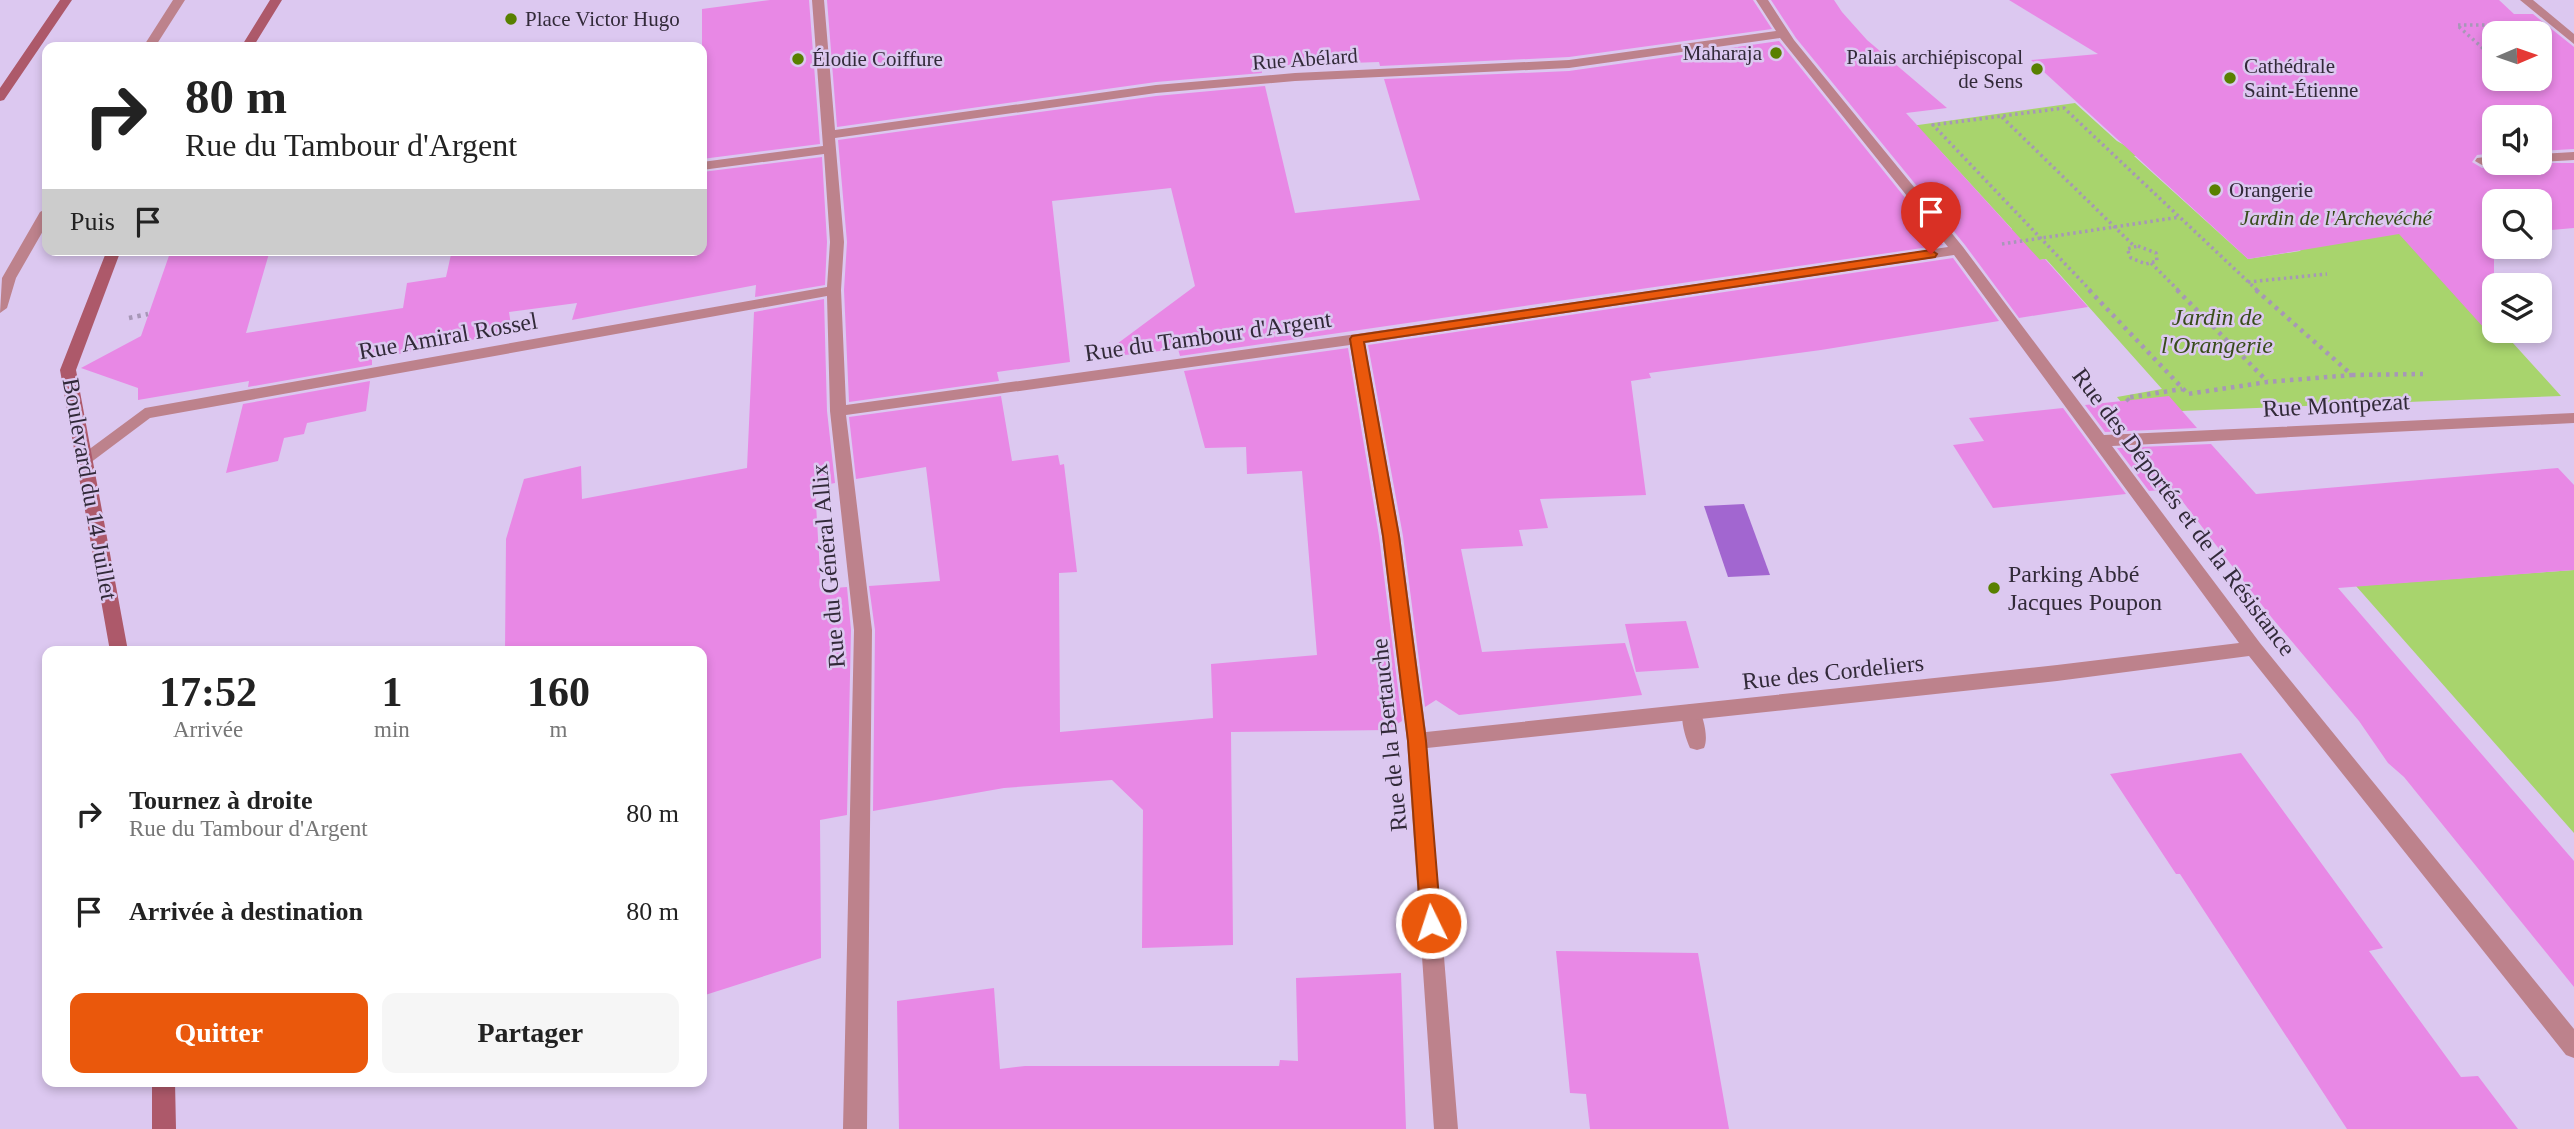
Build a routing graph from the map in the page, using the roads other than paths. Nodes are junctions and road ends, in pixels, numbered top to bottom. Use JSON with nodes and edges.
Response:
{"nodes":[{"id":1,"x":66,"y":0,"type":"edge"},
{"id":2,"x":179,"y":0,"type":"edge"},
{"id":3,"x":276,"y":0,"type":"edge"},
{"id":4,"x":818,"y":0,"type":"edge"},
{"id":5,"x":1762,"y":0,"type":"edge"},
{"id":6,"x":2526,"y":0,"type":"edge"},
{"id":7,"x":1783,"y":34,"type":"junction"},
{"id":8,"x":2574,"y":40,"type":"edge"},
{"id":9,"x":152,"y":42,"type":"edge"},
{"id":10,"x":250,"y":42,"type":"edge"},
{"id":11,"x":0,"y":97,"type":"edge"},
{"id":12,"x":830,"y":142,"type":"junction"},
{"id":13,"x":2574,"y":156,"type":"edge"},
{"id":14,"x":2552,"y":157,"type":"edge"},
{"id":15,"x":707,"y":165,"type":"edge"},
{"id":16,"x":42,"y":221,"type":"edge"},
{"id":17,"x":1958,"y":250,"type":"junction"},
{"id":18,"x":112,"y":256,"type":"edge"},
{"id":19,"x":834,"y":290,"type":"junction"},
{"id":20,"x":0,"y":308,"type":"edge"},
{"id":21,"x":1357,"y":339,"type":"junction"},
{"id":22,"x":838,"y":411,"type":"junction"},
{"id":23,"x":2574,"y":418,"type":"edge"},
{"id":24,"x":2101,"y":441,"type":"junction"},
{"id":25,"x":84,"y":459,"type":"junction"},
{"id":26,"x":118,"y":646,"type":"edge"},
{"id":27,"x":2253,"y":648,"type":"junction"},
{"id":28,"x":1691,"y":712,"type":"junction"},
{"id":29,"x":1417,"y":741,"type":"junction"},
{"id":30,"x":1697,"y":741,"type":"dead end"},
{"id":31,"x":2574,"y":1047,"type":"edge"},
{"id":32,"x":164,"y":1087,"type":"edge"},
{"id":33,"x":164,"y":1129,"type":"edge"},
{"id":34,"x":855,"y":1129,"type":"edge"},
{"id":35,"x":1446,"y":1129,"type":"edge"}],
"edges":[{"from":1,"to":11,"type":"main road"},
{"from":2,"to":9,"type":"street"},
{"from":3,"to":10,"type":"main road"},
{"from":4,"to":12,"type":"street","name":"Rue du Général Allix"},
{"from":5,"to":7,"type":"street","name":"Rue des Déportés et de la Résistance"},
{"from":6,"to":8,"type":"street"},
{"from":7,"to":12,"type":"street","name":"Rue Abélard"},
{"from":7,"to":17,"type":"street","name":"Rue des Déportés et de la Résistance"},
{"from":12,"to":15,"type":"street","name":"Rue Abélard"},
{"from":12,"to":19,"type":"street","name":"Rue du Général Allix"},
{"from":13,"to":14,"type":"street"},
{"from":16,"to":20,"type":"street"},
{"from":17,"to":21,"type":"street","name":"Rue du Tambour d'Argent"},
{"from":17,"to":24,"type":"street","name":"Rue des Déportés et de la Résistance"},
{"from":18,"to":25,"type":"main road","name":"Boulevard du 14 Juillet"},
{"from":19,"to":22,"type":"street","name":"Rue du Général Allix"},
{"from":19,"to":25,"type":"street","name":"Rue Amiral Rossel"},
{"from":21,"to":22,"type":"street","name":"Rue du Tambour d'Argent"},
{"from":21,"to":29,"type":"street","name":"Rue de la Bertauche"},
{"from":22,"to":34,"type":"street","name":"Rue du Général Allix"},
{"from":23,"to":24,"type":"street","name":"Rue Montpezat"},
{"from":24,"to":27,"type":"street","name":"Rue des Déportés et de la Résistance"},
{"from":25,"to":26,"type":"main road","name":"Boulevard du 14 Juillet"},
{"from":27,"to":28,"type":"street","name":"Rue des Cordeliers"},
{"from":27,"to":31,"type":"street","name":"Rue des Déportés et de la Résistance"},
{"from":28,"to":29,"type":"street","name":"Rue des Cordeliers"},
{"from":28,"to":30,"type":"street"},
{"from":29,"to":35,"type":"street","name":"Rue de la Bertauche"},
{"from":32,"to":33,"type":"main road"}]}
